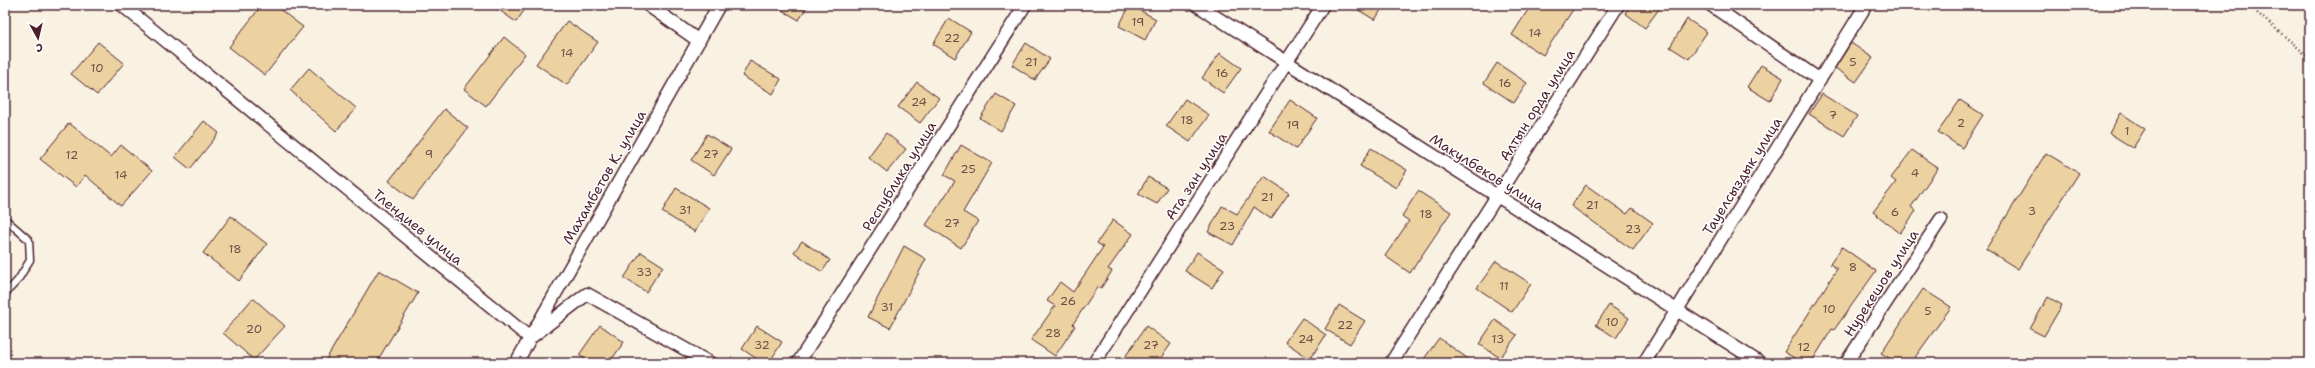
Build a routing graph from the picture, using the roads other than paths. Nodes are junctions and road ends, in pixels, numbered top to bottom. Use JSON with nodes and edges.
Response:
{"nodes":[{"id":1,"x":122,"y":5,"type":"edge"},
{"id":2,"x":648,"y":5,"type":"edge"},
{"id":3,"x":719,"y":5,"type":"edge"},
{"id":4,"x":1025,"y":5,"type":"edge"},
{"id":5,"x":1197,"y":5,"type":"edge"},
{"id":6,"x":1323,"y":5,"type":"edge"},
{"id":7,"x":1618,"y":5,"type":"edge"},
{"id":8,"x":1711,"y":5,"type":"edge"},
{"id":9,"x":1866,"y":5,"type":"edge"},
{"id":10,"x":699,"y":41,"type":"junction"},
{"id":11,"x":1286,"y":62,"type":"junction"},
{"id":12,"x":1820,"y":80,"type":"junction"},
{"id":13,"x":1497,"y":196,"type":"junction"},
{"id":14,"x":5,"y":219,"type":"edge"},
{"id":15,"x":1941,"y":219,"type":"dead end"},
{"id":16,"x":5,"y":294,"type":"edge"},
{"id":17,"x":1677,"y":310,"type":"junction"},
{"id":18,"x":530,"y":338,"type":"junction"},
{"id":19,"x":516,"y":363,"type":"edge"},
{"id":20,"x":710,"y":363,"type":"edge"},
{"id":21,"x":798,"y":363,"type":"edge"},
{"id":22,"x":1094,"y":363,"type":"edge"},
{"id":23,"x":1391,"y":363,"type":"edge"},
{"id":24,"x":1644,"y":363,"type":"edge"},
{"id":25,"x":1760,"y":363,"type":"edge"},
{"id":26,"x":1846,"y":363,"type":"edge"}],
"edges":[{"from":1,"to":18,"type":"street","name":"Тлендиев улица"},
{"from":2,"to":10,"type":"street"},
{"from":3,"to":10,"type":"street","name":"Махамбетов К. улица"},
{"from":4,"to":21,"type":"street","name":"Республика улица"},
{"from":5,"to":11,"type":"street","name":"Макулбеков улица"},
{"from":6,"to":11,"type":"street","name":"Ата зан улица"},
{"from":7,"to":13,"type":"street","name":"Алтын орда улица"},
{"from":8,"to":12,"type":"street"},
{"from":9,"to":12,"type":"street","name":"Тауелсыздык улица"},
{"from":10,"to":18,"type":"street","name":"Махамбетов К. улица"},
{"from":11,"to":13,"type":"street","name":"Макулбеков улица"},
{"from":11,"to":22,"type":"street","name":"Ата зан улица"},
{"from":12,"to":17,"type":"street","name":"Тауелсыздык улица"},
{"from":13,"to":17,"type":"street","name":"Макулбеков улица"},
{"from":13,"to":23,"type":"street","name":"Алтын орда улица"},
{"from":14,"to":16,"type":"lane"},
{"from":15,"to":26,"type":"street","name":"Нурекешов улица"},
{"from":17,"to":24,"type":"street","name":"Тауелсыздык улица"},
{"from":17,"to":25,"type":"street","name":"Макулбеков улица"},
{"from":18,"to":19,"type":"street","name":"Махамбетов К. улица"},
{"from":18,"to":20,"type":"street"}]}
